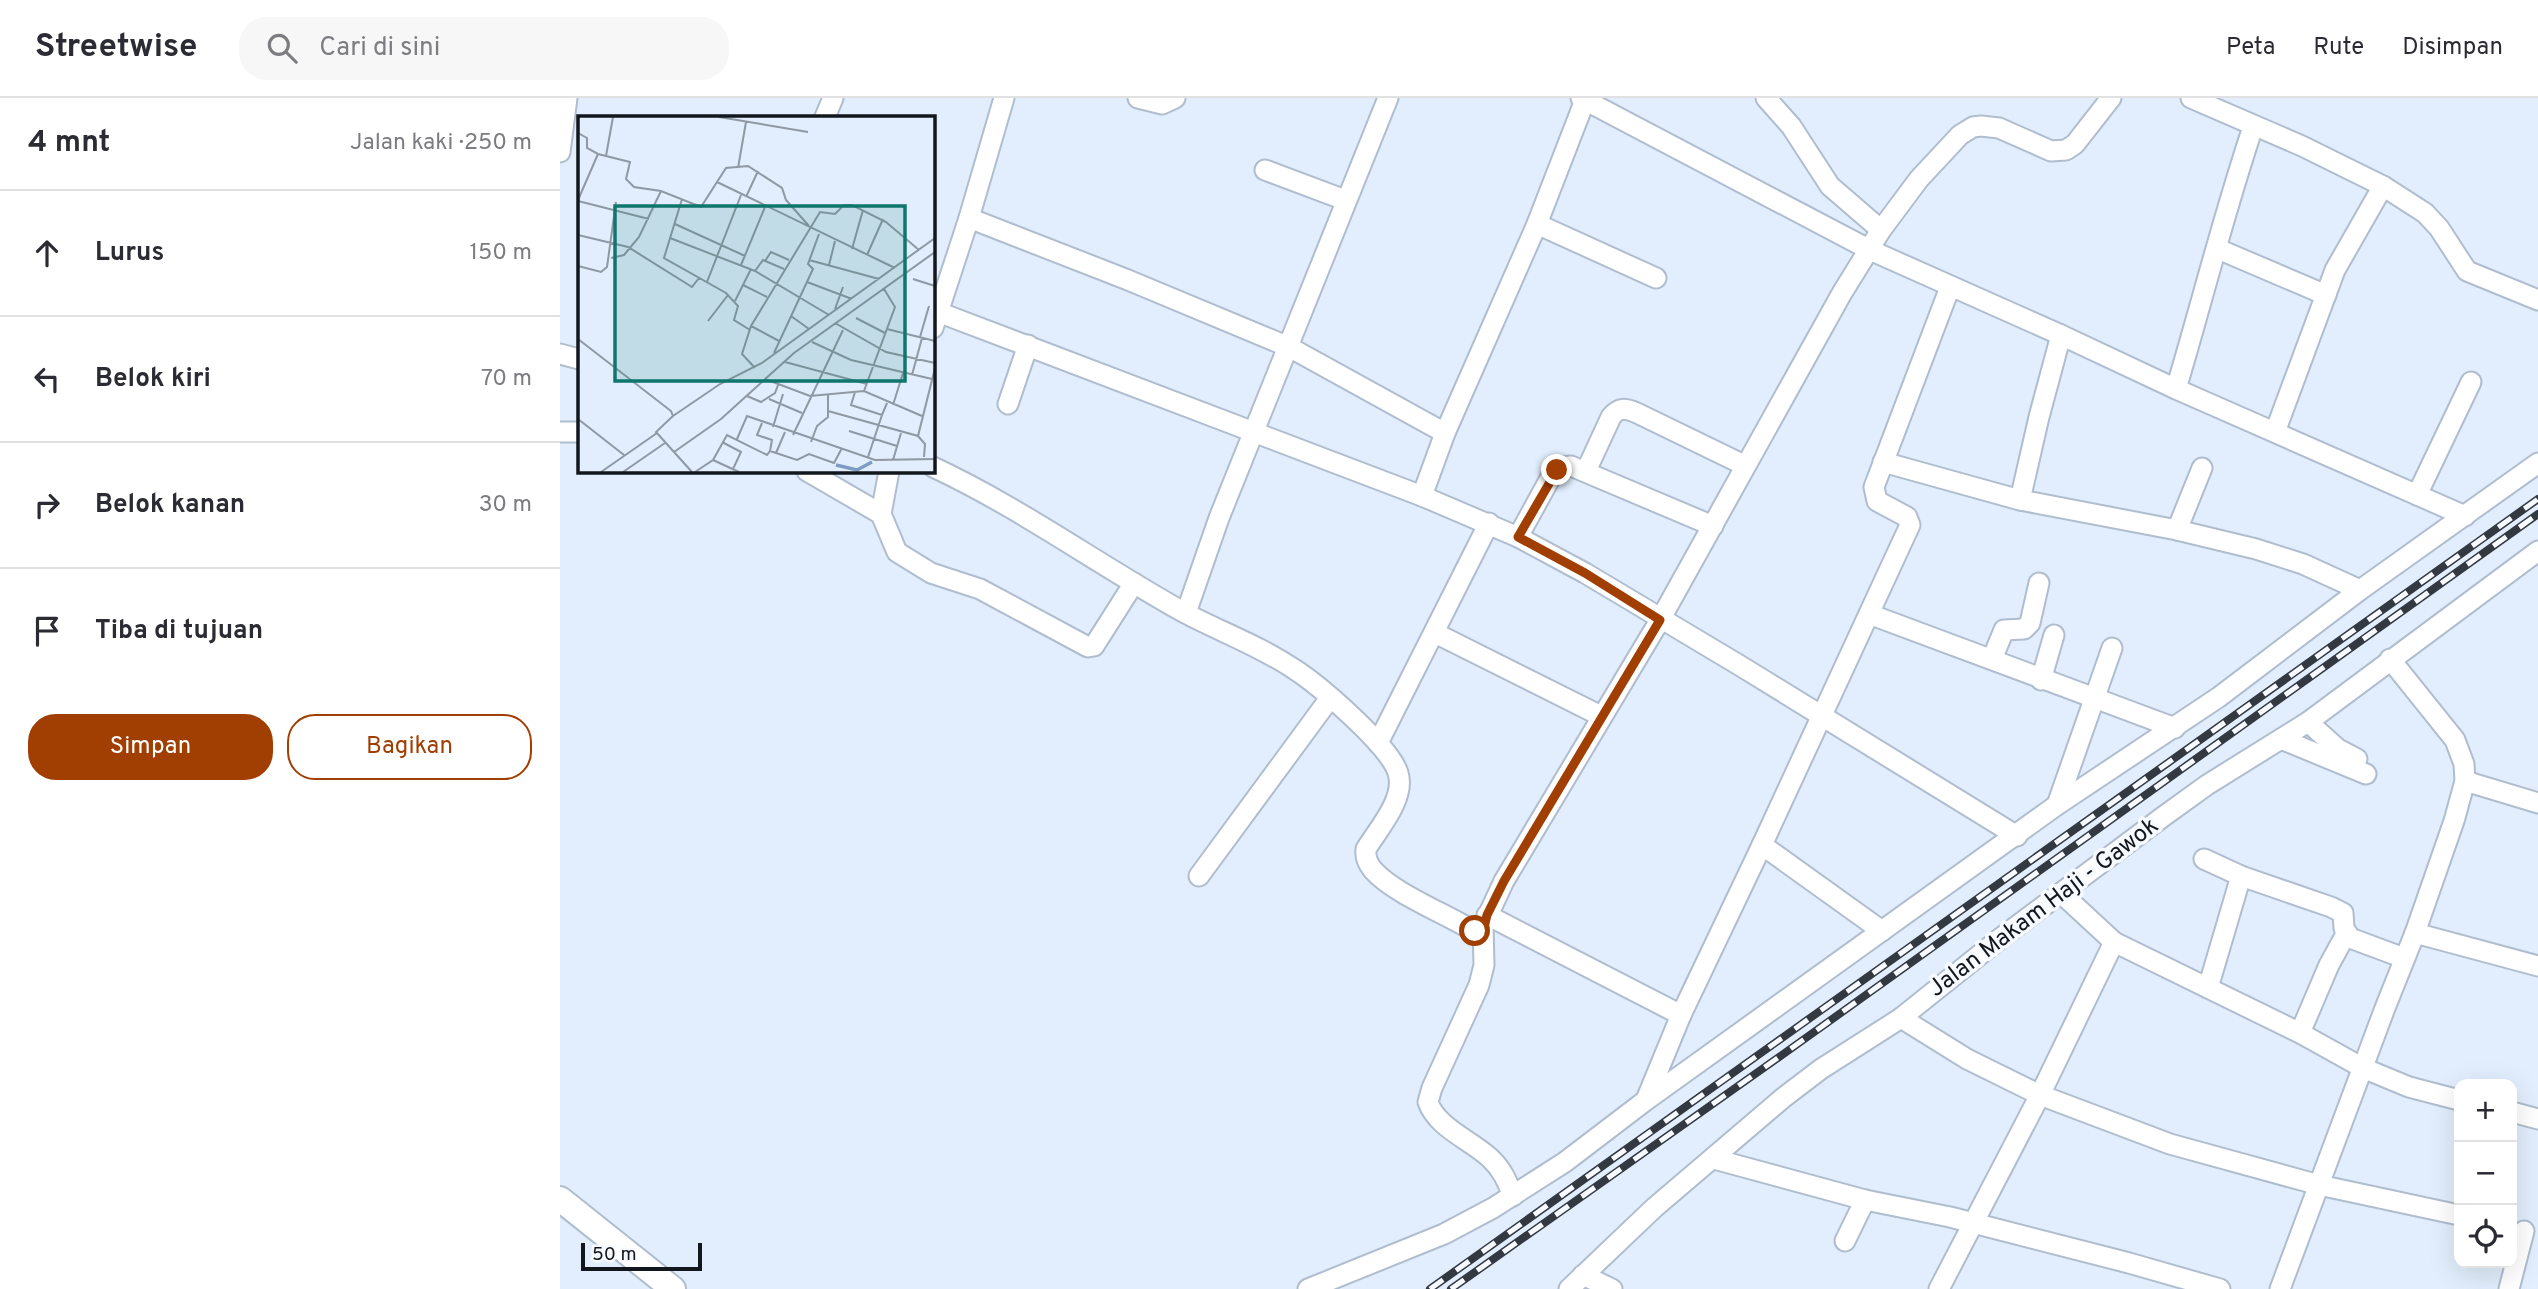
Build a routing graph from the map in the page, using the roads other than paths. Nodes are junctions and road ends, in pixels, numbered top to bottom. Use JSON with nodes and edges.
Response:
{"nodes":[{"id":1,"x":567,"y":98,"type":"edge"},
{"id":2,"x":833,"y":98,"type":"edge"},
{"id":3,"x":1004,"y":98,"type":"edge"},
{"id":4,"x":1138,"y":98,"type":"edge"},
{"id":5,"x":1174,"y":98,"type":"edge"},
{"id":6,"x":1388,"y":98,"type":"edge"},
{"id":7,"x":1766,"y":98,"type":"edge"},
{"id":8,"x":2111,"y":98,"type":"edge"},
{"id":9,"x":2191,"y":98,"type":"edge"},
{"id":10,"x":1583,"y":99,"type":"edge"},
{"id":11,"x":825,"y":116,"type":"edge"},
{"id":12,"x":2253,"y":127,"type":"junction"},
{"id":13,"x":568,"y":129,"type":"edge"},
{"id":14,"x":560,"y":152,"type":"edge"},
{"id":15,"x":1265,"y":170,"type":"dead end"},
{"id":16,"x":2383,"y":186,"type":"junction"},
{"id":17,"x":1345,"y":200,"type":"junction"},
{"id":18,"x":969,"y":218,"type":"junction"},
{"id":19,"x":1537,"y":224,"type":"junction"},
{"id":20,"x":1881,"y":230,"type":"junction"},
{"id":21,"x":2218,"y":249,"type":"junction"},
{"id":22,"x":1870,"y":250,"type":"junction"},
{"id":23,"x":1656,"y":278,"type":"dead end"},
{"id":24,"x":1950,"y":287,"type":"junction"},
{"id":25,"x":2326,"y":295,"type":"junction"},
{"id":26,"x":2538,"y":300,"type":"edge"},
{"id":27,"x":935,"y":320,"type":"edge"},
{"id":28,"x":2061,"y":335,"type":"junction"},
{"id":29,"x":1028,"y":345,"type":"junction"},
{"id":30,"x":1289,"y":347,"type":"junction"},
{"id":31,"x":560,"y":354,"type":"edge"},
{"id":32,"x":578,"y":359,"type":"edge"},
{"id":33,"x":2471,"y":382,"type":"dead end"},
{"id":34,"x":2176,"y":389,"type":"junction"},
{"id":35,"x":1008,"y":404,"type":"dead end"},
{"id":36,"x":560,"y":432,"type":"edge"},
{"id":37,"x":578,"y":432,"type":"edge"},
{"id":38,"x":2275,"y":432,"type":"junction"},
{"id":39,"x":1253,"y":433,"type":"junction"},
{"id":40,"x":1445,"y":433,"type":"junction"},
{"id":41,"x":1883,"y":463,"type":"junction"},
{"id":42,"x":2538,"y":463,"type":"edge"},
{"id":43,"x":1745,"y":466,"type":"junction"},
{"id":44,"x":934,"y":468,"type":"edge"},
{"id":45,"x":2202,"y":468,"type":"dead end"},
{"id":46,"x":1586,"y":471,"type":"junction"},
{"id":47,"x":809,"y":472,"type":"edge"},
{"id":48,"x":889,"y":472,"type":"edge"},
{"id":49,"x":2417,"y":495,"type":"junction"},
{"id":50,"x":1422,"y":496,"type":"junction"},
{"id":51,"x":2020,"y":500,"type":"junction"},
{"id":52,"x":881,"y":514,"type":"junction"},
{"id":53,"x":2465,"y":516,"type":"junction"},
{"id":54,"x":1489,"y":523,"type":"junction"},
{"id":55,"x":1713,"y":526,"type":"junction"},
{"id":56,"x":2177,"y":530,"type":"junction"},
{"id":57,"x":1518,"y":537,"type":"junction"},
{"id":58,"x":2538,"y":551,"type":"edge"},
{"id":59,"x":1135,"y":583,"type":"junction"},
{"id":60,"x":2039,"y":583,"type":"dead end"},
{"id":61,"x":2360,"y":590,"type":"junction"},
{"id":62,"x":1186,"y":613,"type":"junction"},
{"id":63,"x":1869,"y":614,"type":"junction"},
{"id":64,"x":1660,"y":620,"type":"junction"},
{"id":65,"x":1435,"y":633,"type":"junction"},
{"id":66,"x":2054,"y":635,"type":"dead end"},
{"id":67,"x":2112,"y":648,"type":"dead end"},
{"id":68,"x":1992,"y":659,"type":"junction"},
{"id":69,"x":2390,"y":659,"type":"junction"},
{"id":70,"x":2041,"y":680,"type":"junction"},
{"id":71,"x":1330,"y":698,"type":"junction"},
{"id":72,"x":2094,"y":700,"type":"junction"},
{"id":73,"x":1821,"y":715,"type":"junction"},
{"id":74,"x":1601,"y":716,"type":"junction"},
{"id":75,"x":2308,"y":722,"type":"junction"},
{"id":76,"x":2175,"y":728,"type":"junction"},
{"id":77,"x":2281,"y":739,"type":"junction"},
{"id":78,"x":1378,"y":743,"type":"junction"},
{"id":79,"x":2465,"y":781,"type":"junction"},
{"id":80,"x":2538,"y":803,"type":"edge"},
{"id":81,"x":2057,"y":805,"type":"junction"},
{"id":82,"x":2017,"y":836,"type":"junction"},
{"id":83,"x":1762,"y":845,"type":"junction"},
{"id":84,"x":2204,"y":859,"type":"dead end"},
{"id":85,"x":1199,"y":876,"type":"dead end"},
{"id":86,"x":2241,"y":876,"type":"junction"},
{"id":87,"x":2061,"y":893,"type":"junction"},
{"id":88,"x":1487,"y":915,"type":"junction"},
{"id":89,"x":1882,"y":931,"type":"junction"},
{"id":90,"x":2415,"y":933,"type":"junction"},
{"id":91,"x":2346,"y":934,"type":"junction"},
{"id":92,"x":1482,"y":936,"type":"junction"},
{"id":93,"x":2114,"y":942,"type":"junction"},
{"id":94,"x":2404,"y":958,"type":"junction"},
{"id":95,"x":2538,"y":966,"type":"edge"},
{"id":96,"x":2208,"y":988,"type":"junction"},
{"id":97,"x":1681,"y":1015,"type":"junction"},
{"id":98,"x":1901,"y":1018,"type":"junction"},
{"id":99,"x":2300,"y":1033,"type":"junction"},
{"id":100,"x":2362,"y":1068,"type":"junction"},
{"id":101,"x":2040,"y":1094,"type":"junction"},
{"id":102,"x":2454,"y":1099,"type":"edge"},
{"id":103,"x":1645,"y":1101,"type":"junction"},
{"id":104,"x":2517,"y":1113,"type":"edge"},
{"id":105,"x":2538,"y":1119,"type":"edge"},
{"id":106,"x":1714,"y":1159,"type":"junction"},
{"id":107,"x":2319,"y":1185,"type":"junction"},
{"id":108,"x":1513,"y":1196,"type":"junction"},
{"id":109,"x":560,"y":1199,"type":"edge"},
{"id":110,"x":1865,"y":1200,"type":"junction"},
{"id":111,"x":2454,"y":1215,"type":"edge"},
{"id":112,"x":1973,"y":1223,"type":"junction"},
{"id":113,"x":2525,"y":1231,"type":"edge"},
{"id":114,"x":1845,"y":1241,"type":"dead end"},
{"id":115,"x":1576,"y":1282,"type":"edge"},
{"id":116,"x":673,"y":1289,"type":"edge"},
{"id":117,"x":1308,"y":1289,"type":"edge"},
{"id":118,"x":1612,"y":1289,"type":"edge"},
{"id":119,"x":1940,"y":1289,"type":"edge"},
{"id":120,"x":2220,"y":1289,"type":"edge"},
{"id":121,"x":2280,"y":1289,"type":"edge"},
{"id":122,"x":2509,"y":1289,"type":"edge"}],
"edges":[{"from":1,"to":13,"type":"street"},
{"from":2,"to":11,"type":"street"},
{"from":3,"to":18,"type":"street"},
{"from":4,"to":5,"type":"street"},
{"from":6,"to":17,"type":"street"},
{"from":7,"to":20,"type":"street"},
{"from":8,"to":20,"type":"street"},
{"from":9,"to":12,"type":"street"},
{"from":10,"to":19,"type":"street"},
{"from":10,"to":22,"type":"street"},
{"from":12,"to":16,"type":"street"},
{"from":12,"to":21,"type":"street"},
{"from":13,"to":14,"type":"street"},
{"from":15,"to":17,"type":"street"},
{"from":16,"to":25,"type":"street"},
{"from":16,"to":26,"type":"street"},
{"from":17,"to":30,"type":"street"},
{"from":18,"to":27,"type":"street"},
{"from":18,"to":30,"type":"street"},
{"from":19,"to":23,"type":"street"},
{"from":19,"to":40,"type":"street"},
{"from":20,"to":22,"type":"street"},
{"from":21,"to":25,"type":"street"},
{"from":21,"to":34,"type":"street"},
{"from":22,"to":24,"type":"street"},
{"from":22,"to":43,"type":"street"},
{"from":24,"to":28,"type":"street"},
{"from":24,"to":41,"type":"street"},
{"from":25,"to":38,"type":"street"},
{"from":27,"to":29,"type":"street"},
{"from":28,"to":34,"type":"street"},
{"from":28,"to":51,"type":"street"},
{"from":29,"to":35,"type":"street"},
{"from":29,"to":39,"type":"street"},
{"from":30,"to":39,"type":"street"},
{"from":30,"to":40,"type":"street"},
{"from":31,"to":32,"type":"street"},
{"from":33,"to":49,"type":"street"},
{"from":34,"to":38,"type":"street"},
{"from":36,"to":37,"type":"street"},
{"from":38,"to":49,"type":"street"},
{"from":39,"to":50,"type":"street"},
{"from":39,"to":62,"type":"street"},
{"from":40,"to":50,"type":"street"},
{"from":41,"to":51,"type":"street"},
{"from":41,"to":63,"type":"street"},
{"from":42,"to":53,"type":"street"},
{"from":43,"to":46,"type":"street"},
{"from":43,"to":55,"type":"street"},
{"from":44,"to":59,"type":"street"},
{"from":45,"to":56,"type":"street"},
{"from":46,"to":55,"type":"street"},
{"from":46,"to":57,"type":"street"},
{"from":47,"to":52,"type":"street"},
{"from":48,"to":52,"type":"street"},
{"from":49,"to":53,"type":"street"},
{"from":50,"to":54,"type":"street"},
{"from":51,"to":56,"type":"street"},
{"from":52,"to":59,"type":"street"},
{"from":53,"to":61,"type":"street"},
{"from":54,"to":57,"type":"street"},
{"from":54,"to":65,"type":"street"},
{"from":55,"to":64,"type":"street"},
{"from":56,"to":61,"type":"street"},
{"from":57,"to":64,"type":"street"},
{"from":58,"to":69,"type":"street","name":"Jalan Makam Haji - Gawok"},
{"from":59,"to":62,"type":"street"},
{"from":60,"to":68,"type":"street"},
{"from":61,"to":76,"type":"street"},
{"from":62,"to":71,"type":"street"},
{"from":63,"to":68,"type":"street"},
{"from":63,"to":73,"type":"street"},
{"from":64,"to":73,"type":"street"},
{"from":64,"to":74,"type":"street"},
{"from":65,"to":74,"type":"street"},
{"from":65,"to":78,"type":"street"},
{"from":66,"to":70,"type":"street"},
{"from":67,"to":72,"type":"street"},
{"from":68,"to":70,"type":"street"},
{"from":69,"to":75,"type":"street","name":"Jalan Makam Haji - Gawok"},
{"from":69,"to":79,"type":"street"},
{"from":70,"to":72,"type":"street"},
{"from":71,"to":78,"type":"street"},
{"from":71,"to":85,"type":"street"},
{"from":72,"to":76,"type":"street"},
{"from":72,"to":81,"type":"street"},
{"from":73,"to":82,"type":"street"},
{"from":73,"to":83,"type":"street"},
{"from":74,"to":88,"type":"street"},
{"from":75,"to":77,"type":"street","name":"Jalan Makam Haji - Gawok"},
{"from":75,"to":77,"type":"street"},
{"from":76,"to":81,"type":"street"},
{"from":77,"to":87,"type":"street","name":"Jalan Makam Haji - Gawok"},
{"from":78,"to":92,"type":"street"},
{"from":79,"to":80,"type":"street"},
{"from":79,"to":90,"type":"street"},
{"from":81,"to":82,"type":"street"},
{"from":82,"to":89,"type":"street"},
{"from":83,"to":89,"type":"street"},
{"from":83,"to":97,"type":"street"},
{"from":84,"to":86,"type":"street"},
{"from":86,"to":91,"type":"street"},
{"from":86,"to":96,"type":"street"},
{"from":87,"to":93,"type":"street"},
{"from":87,"to":98,"type":"street","name":"Jalan Makam Haji - Gawok"},
{"from":88,"to":92,"type":"street"},
{"from":88,"to":97,"type":"street"},
{"from":89,"to":103,"type":"street"},
{"from":90,"to":94,"type":"street"},
{"from":90,"to":95,"type":"street"},
{"from":91,"to":94,"type":"street"},
{"from":91,"to":99,"type":"street"},
{"from":92,"to":108,"type":"street"},
{"from":93,"to":96,"type":"street"},
{"from":93,"to":101,"type":"street"},
{"from":94,"to":100,"type":"street"},
{"from":96,"to":99,"type":"street"},
{"from":97,"to":103,"type":"street"},
{"from":98,"to":101,"type":"street"},
{"from":98,"to":106,"type":"street","name":"Jalan Makam Haji - Gawok"},
{"from":99,"to":100,"type":"street"},
{"from":100,"to":102,"type":"street"},
{"from":100,"to":107,"type":"street"},
{"from":101,"to":107,"type":"street"},
{"from":101,"to":112,"type":"street"},
{"from":103,"to":108,"type":"street"},
{"from":104,"to":105,"type":"street"},
{"from":106,"to":110,"type":"street"},
{"from":106,"to":115,"type":"street","name":"Jalan Makam Haji - Gawok"},
{"from":107,"to":111,"type":"street"},
{"from":107,"to":121,"type":"street"},
{"from":108,"to":117,"type":"street"},
{"from":109,"to":116,"type":"main road"},
{"from":110,"to":112,"type":"street"},
{"from":110,"to":114,"type":"street"},
{"from":112,"to":119,"type":"street"},
{"from":112,"to":120,"type":"street"},
{"from":113,"to":122,"type":"street"},
{"from":115,"to":118,"type":"street"}]}
